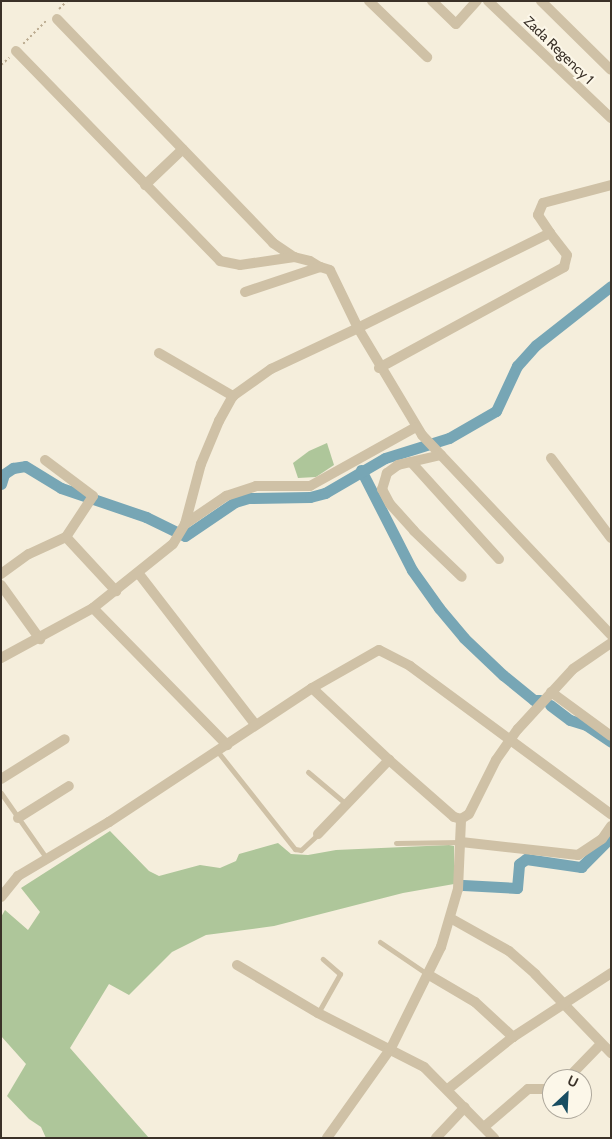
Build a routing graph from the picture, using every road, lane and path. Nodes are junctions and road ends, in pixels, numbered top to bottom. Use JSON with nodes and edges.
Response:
{"nodes":[{"id":1,"x":67,"y":1,"type":"edge"},
{"id":2,"x":369,"y":1,"type":"edge"},
{"id":3,"x":432,"y":1,"type":"edge"},
{"id":4,"x":477,"y":1,"type":"edge"},
{"id":5,"x":488,"y":1,"type":"edge"},
{"id":6,"x":540,"y":1,"type":"edge"},
{"id":7,"x":53,"y":18,"type":"junction"},
{"id":8,"x":16,"y":51,"type":"joint"},
{"id":9,"x":427,"y":57,"type":"dead end"},
{"id":10,"x":611,"y":70,"type":"edge"},
{"id":11,"x":611,"y":118,"type":"edge"},
{"id":12,"x":183,"y":149,"type":"junction"},
{"id":13,"x":145,"y":185,"type":"junction"},
{"id":14,"x":611,"y":185,"type":"edge"},
{"id":15,"x":550,"y":233,"type":"junction"},
{"id":16,"x":294,"y":258,"type":"junction"},
{"id":17,"x":320,"y":267,"type":"junction"},
{"id":18,"x":245,"y":292,"type":"dead end"},
{"id":19,"x":358,"y":328,"type":"junction"},
{"id":20,"x":159,"y":354,"type":"dead end"},
{"id":21,"x":379,"y":368,"type":"junction"},
{"id":22,"x":234,"y":396,"type":"junction"},
{"id":23,"x":419,"y":431,"type":"junction"},
{"id":24,"x":441,"y":454,"type":"junction"},
{"id":25,"x":551,"y":458,"type":"dead end"},
{"id":26,"x":45,"y":460,"type":"dead end"},
{"id":27,"x":411,"y":462,"type":"junction"},
{"id":28,"x":182,"y":529,"type":"junction"},
{"id":29,"x":66,"y":537,"type":"junction"},
{"id":30,"x":611,"y":538,"type":"edge"},
{"id":31,"x":499,"y":559,"type":"dead end"},
{"id":32,"x":1,"y":574,"type":"edge"},
{"id":33,"x":139,"y":574,"type":"junction"},
{"id":34,"x":462,"y":577,"type":"dead end"},
{"id":35,"x":1,"y":585,"type":"edge"},
{"id":36,"x":116,"y":591,"type":"junction"},
{"id":37,"x":93,"y":608,"type":"junction"},
{"id":38,"x":611,"y":635,"type":"edge"},
{"id":39,"x":40,"y":639,"type":"junction"},
{"id":40,"x":611,"y":643,"type":"edge"},
{"id":41,"x":1,"y":658,"type":"edge"},
{"id":42,"x":312,"y":688,"type":"junction"},
{"id":43,"x":551,"y":692,"type":"junction"},
{"id":44,"x":255,"y":724,"type":"junction"},
{"id":45,"x":611,"y":736,"type":"edge"},
{"id":46,"x":65,"y":739,"type":"dead end"},
{"id":47,"x":508,"y":742,"type":"junction"},
{"id":48,"x":222,"y":748,"type":"junction"},
{"id":49,"x":389,"y":760,"type":"junction"},
{"id":50,"x":308,"y":772,"type":"dead end"},
{"id":51,"x":1,"y":779,"type":"edge"},
{"id":52,"x":69,"y":786,"type":"dead end"},
{"id":53,"x":1,"y":793,"type":"edge"},
{"id":54,"x":346,"y":805,"type":"junction"},
{"id":55,"x":611,"y":814,"type":"edge"},
{"id":56,"x":18,"y":818,"type":"junction"},
{"id":57,"x":461,"y":819,"type":"junction"},
{"id":58,"x":611,"y":826,"type":"edge"},
{"id":59,"x":318,"y":834,"type":"joint"},
{"id":60,"x":396,"y":842,"type":"dead end"},
{"id":61,"x":461,"y":842,"type":"junction"},
{"id":62,"x":47,"y":859,"type":"junction"},
{"id":63,"x":1,"y":897,"type":"edge"},
{"id":64,"x":452,"y":919,"type":"junction"},
{"id":65,"x":380,"y":942,"type":"dead end"},
{"id":66,"x":323,"y":959,"type":"dead end"},
{"id":67,"x":237,"y":965,"type":"dead end"},
{"id":68,"x":611,"y":973,"type":"edge"},
{"id":69,"x":429,"y":975,"type":"junction"},
{"id":70,"x":562,"y":1004,"type":"junction"},
{"id":71,"x":318,"y":1013,"type":"junction"},
{"id":72,"x":513,"y":1038,"type":"junction"},
{"id":73,"x":600,"y":1045,"type":"junction"},
{"id":74,"x":391,"y":1048,"type":"junction"},
{"id":75,"x":611,"y":1053,"type":"edge"},
{"id":76,"x":577,"y":1069,"type":"edge"},
{"id":77,"x":448,"y":1089,"type":"junction"},
{"id":78,"x":542,"y":1089,"type":"edge"},
{"id":79,"x":465,"y":1107,"type":"junction"},
{"id":80,"x":484,"y":1127,"type":"junction"},
{"id":81,"x":327,"y":1138,"type":"edge"},
{"id":82,"x":436,"y":1138,"type":"edge"},
{"id":83,"x":494,"y":1138,"type":"edge"}],
"edges":[{"from":1,"to":7,"type":"path"},
{"from":2,"to":9,"type":"street"},
{"from":3,"to":4,"type":"street"},
{"from":5,"to":11,"type":"street","name":"Zada Regency 1"},
{"from":6,"to":10,"type":"street"},
{"from":7,"to":8,"type":"path"},
{"from":7,"to":12,"type":"street"},
{"from":8,"to":13,"type":"street"},
{"from":12,"to":13,"type":"street"},
{"from":12,"to":16,"type":"street"},
{"from":13,"to":16,"type":"street"},
{"from":14,"to":15,"type":"street"},
{"from":15,"to":19,"type":"street"},
{"from":15,"to":21,"type":"street"},
{"from":16,"to":17,"type":"street"},
{"from":17,"to":18,"type":"street"},
{"from":17,"to":19,"type":"street"},
{"from":19,"to":21,"type":"street"},
{"from":19,"to":22,"type":"street"},
{"from":20,"to":22,"type":"street"},
{"from":21,"to":23,"type":"street"},
{"from":22,"to":28,"type":"street"},
{"from":23,"to":24,"type":"street"},
{"from":23,"to":28,"type":"street"},
{"from":24,"to":27,"type":"street"},
{"from":24,"to":38,"type":"street"},
{"from":25,"to":30,"type":"street"},
{"from":26,"to":29,"type":"street"},
{"from":27,"to":31,"type":"street"},
{"from":27,"to":34,"type":"street"},
{"from":28,"to":33,"type":"street"},
{"from":29,"to":32,"type":"street"},
{"from":29,"to":36,"type":"street"},
{"from":33,"to":36,"type":"street"},
{"from":33,"to":44,"type":"street"},
{"from":35,"to":39,"type":"street"},
{"from":36,"to":37,"type":"street"},
{"from":37,"to":39,"type":"street"},
{"from":37,"to":48,"type":"street"},
{"from":39,"to":41,"type":"street"},
{"from":40,"to":43,"type":"street"},
{"from":42,"to":44,"type":"street"},
{"from":42,"to":47,"type":"street"},
{"from":42,"to":49,"type":"street"},
{"from":43,"to":45,"type":"street"},
{"from":43,"to":47,"type":"street"},
{"from":44,"to":48,"type":"street"},
{"from":46,"to":51,"type":"street"},
{"from":47,"to":55,"type":"street"},
{"from":47,"to":57,"type":"street"},
{"from":48,"to":59,"type":"lane"},
{"from":48,"to":62,"type":"street"},
{"from":49,"to":54,"type":"street"},
{"from":49,"to":57,"type":"street"},
{"from":50,"to":54,"type":"lane"},
{"from":52,"to":56,"type":"street"},
{"from":53,"to":56,"type":"lane"},
{"from":54,"to":59,"type":"street"},
{"from":56,"to":62,"type":"lane"},
{"from":57,"to":61,"type":"street"},
{"from":58,"to":61,"type":"street"},
{"from":60,"to":61,"type":"lane"},
{"from":61,"to":64,"type":"street"},
{"from":62,"to":63,"type":"street"},
{"from":64,"to":69,"type":"street"},
{"from":64,"to":70,"type":"street"},
{"from":65,"to":69,"type":"lane"},
{"from":66,"to":71,"type":"lane"},
{"from":67,"to":71,"type":"street"},
{"from":68,"to":70,"type":"street"},
{"from":69,"to":72,"type":"street"},
{"from":69,"to":74,"type":"street"},
{"from":70,"to":72,"type":"street"},
{"from":70,"to":73,"type":"street"},
{"from":71,"to":74,"type":"street"},
{"from":72,"to":77,"type":"street"},
{"from":73,"to":75,"type":"street"},
{"from":73,"to":76,"type":"street"},
{"from":74,"to":77,"type":"street"},
{"from":74,"to":81,"type":"street"},
{"from":77,"to":79,"type":"street"},
{"from":78,"to":80,"type":"street"},
{"from":79,"to":80,"type":"street"},
{"from":79,"to":82,"type":"street"},
{"from":80,"to":83,"type":"street"}]}
